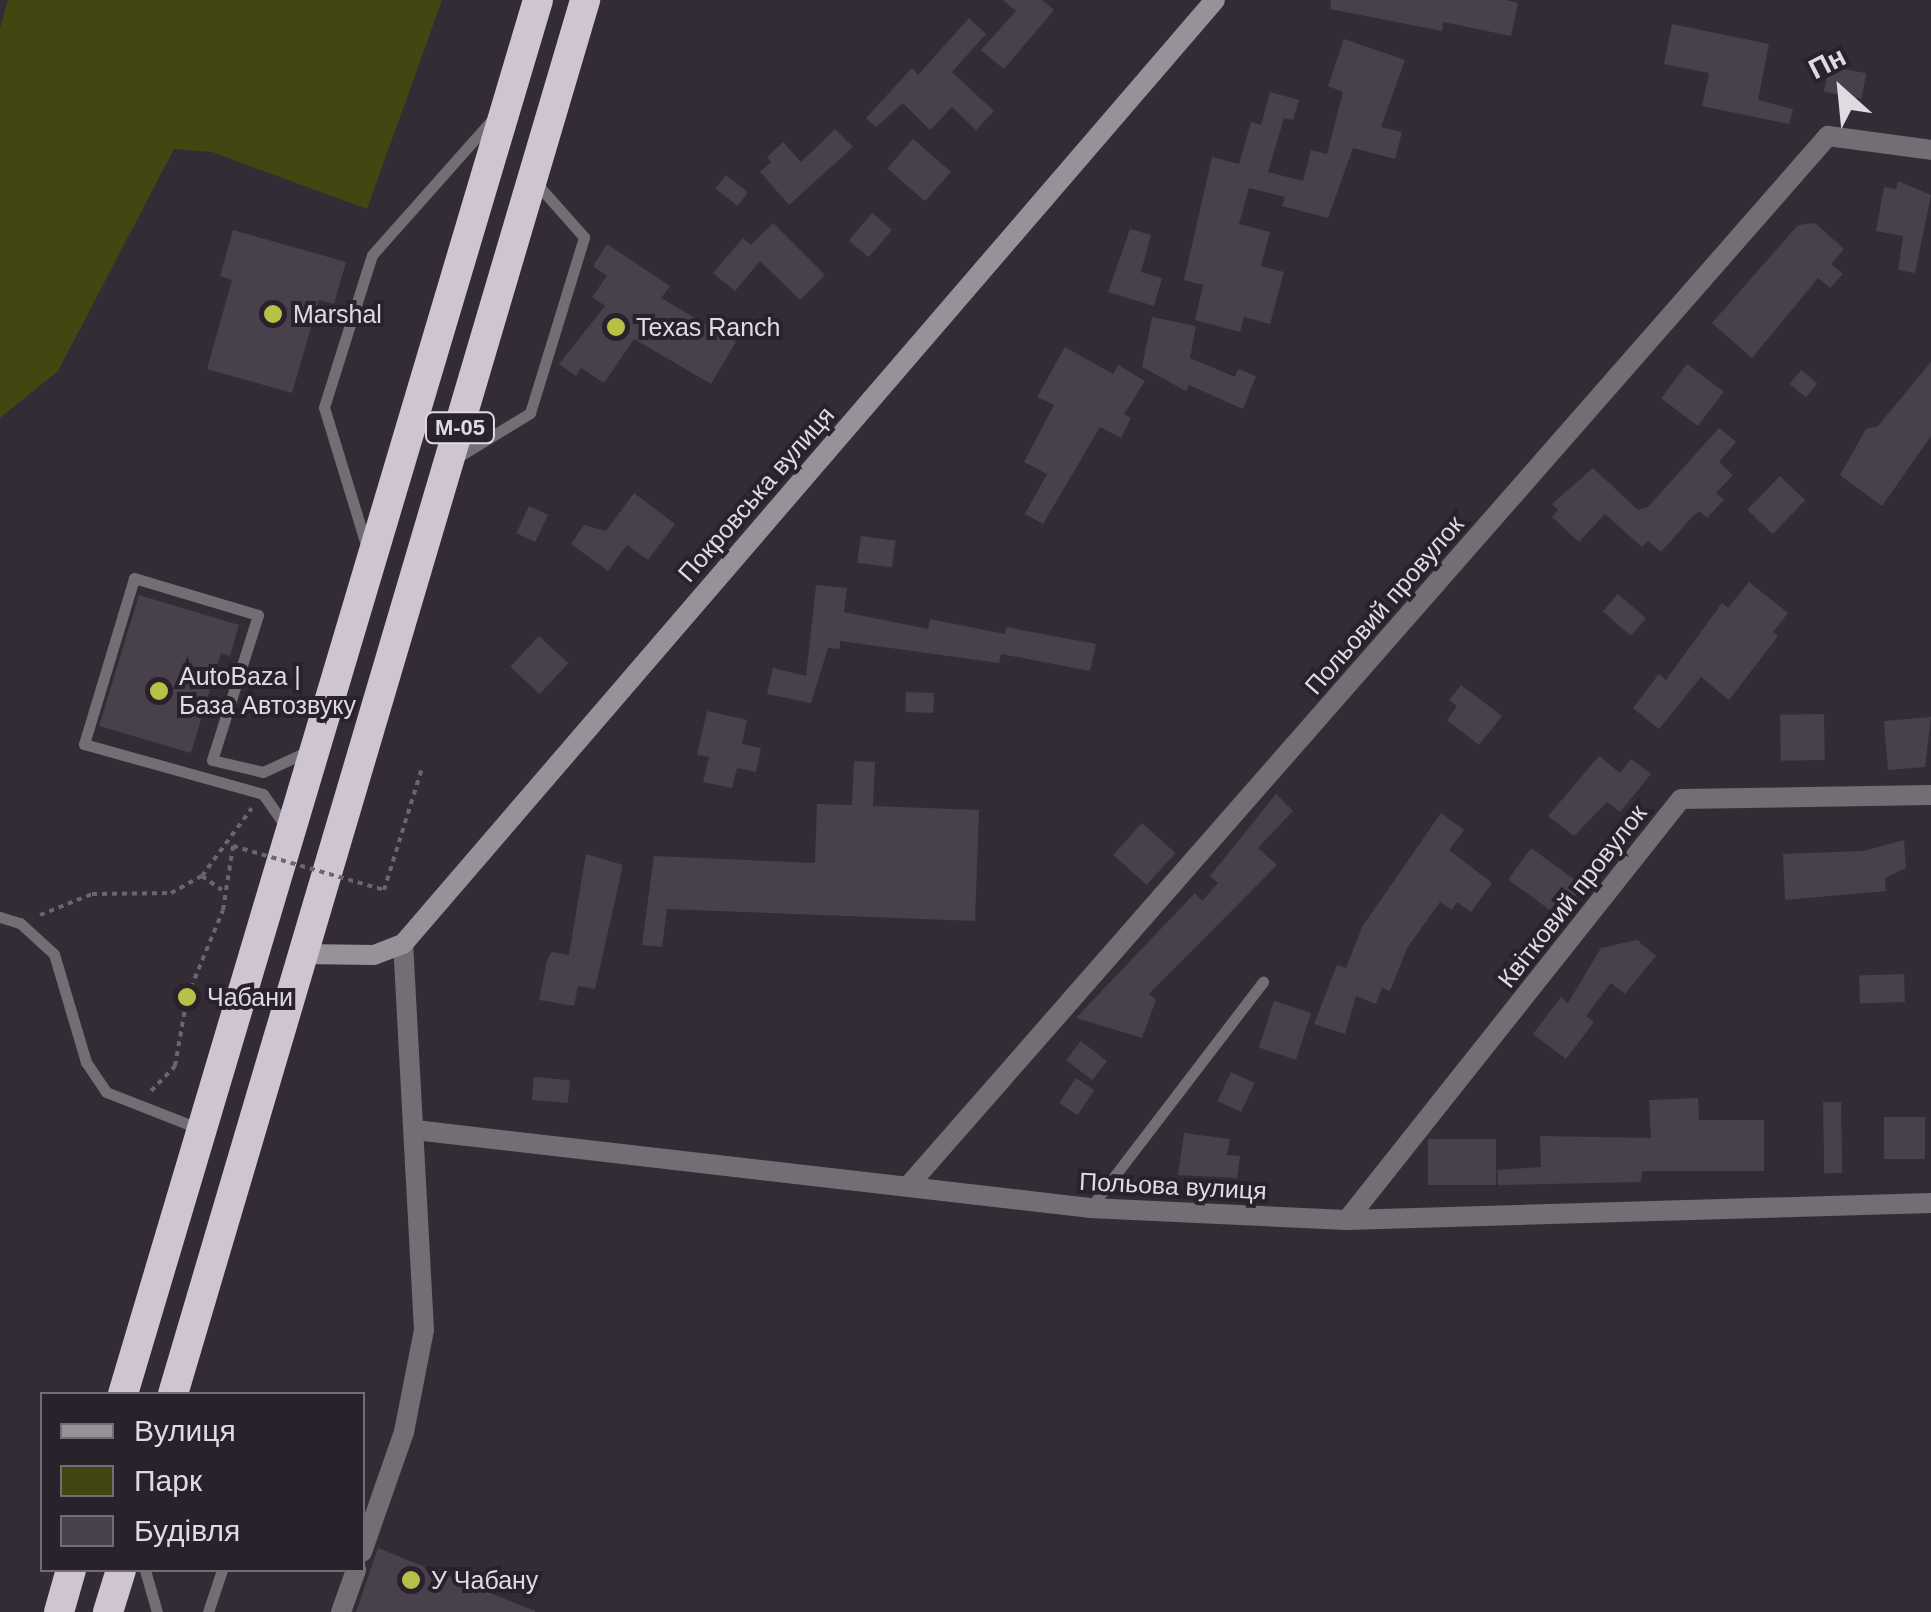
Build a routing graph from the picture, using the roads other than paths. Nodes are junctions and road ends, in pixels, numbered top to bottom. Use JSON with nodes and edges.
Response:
{"nodes":[{"id":1,"x":538,"y":0,"type":"edge"},
{"id":2,"x":586,"y":0,"type":"edge"},
{"id":3,"x":1214,"y":0,"type":"edge"},
{"id":4,"x":508,"y":104,"type":"junction"},
{"id":5,"x":1931,"y":150,"type":"edge"},
{"id":6,"x":532,"y":178,"type":"junction"},
{"id":7,"x":450,"y":462,"type":"junction"},
{"id":8,"x":370,"y":557,"type":"junction"},
{"id":9,"x":313,"y":746,"type":"junction"},
{"id":10,"x":1931,"y":795,"type":"edge"},
{"id":11,"x":288,"y":834,"type":"junction"},
{"id":12,"x":0,"y":918,"type":"edge"},
{"id":13,"x":403,"y":944,"type":"junction"},
{"id":14,"x":303,"y":954,"type":"junction"},
{"id":15,"x":1263,"y":982,"type":"dead end"},
{"id":16,"x":201,"y":1129,"type":"junction"},
{"id":17,"x":415,"y":1130,"type":"junction"},
{"id":18,"x":909,"y":1185,"type":"junction"},
{"id":19,"x":1931,"y":1203,"type":"edge"},
{"id":20,"x":1090,"y":1208,"type":"junction"},
{"id":21,"x":1348,"y":1220,"type":"junction"},
{"id":22,"x":124,"y":1392,"type":"edge"},
{"id":23,"x":173,"y":1392,"type":"edge"},
{"id":24,"x":365,"y":1540,"type":"edge"},
{"id":25,"x":71,"y":1572,"type":"edge"},
{"id":26,"x":120,"y":1572,"type":"edge"},
{"id":27,"x":146,"y":1572,"type":"edge"},
{"id":28,"x":221,"y":1572,"type":"edge"},
{"id":29,"x":355,"y":1572,"type":"edge"},
{"id":30,"x":59,"y":1608,"type":"edge"},
{"id":31,"x":108,"y":1612,"type":"edge"},
{"id":32,"x":157,"y":1612,"type":"edge"},
{"id":33,"x":208,"y":1612,"type":"edge"},
{"id":34,"x":342,"y":1612,"type":"edge"}],
"edges":[{"from":1,"to":4,"type":"highway","number":"М-05"},
{"from":2,"to":6,"type":"highway","number":"М-05"},
{"from":3,"to":13,"type":"street","name":"Покровська вулиця"},
{"from":4,"to":8,"type":"highway","number":"М-05"},
{"from":4,"to":8,"type":"lane"},
{"from":5,"to":18,"type":"street","name":"Польовий провулок"},
{"from":6,"to":7,"type":"highway","number":"М-05"},
{"from":6,"to":7,"type":"lane"},
{"from":7,"to":14,"type":"highway","number":"М-05"},
{"from":8,"to":9,"type":"highway","number":"М-05"},
{"from":9,"to":11,"type":"highway","number":"М-05"},
{"from":9,"to":11,"type":"lane"},
{"from":10,"to":21,"type":"street","name":"Квітковий провулок"},
{"from":11,"to":16,"type":"highway","number":"М-05"},
{"from":12,"to":16,"type":"lane"},
{"from":13,"to":14,"type":"street"},
{"from":13,"to":17,"type":"street"},
{"from":14,"to":23,"type":"highway","number":"М-05"},
{"from":15,"to":20,"type":"lane"},
{"from":16,"to":22,"type":"highway","number":"М-05"},
{"from":17,"to":18,"type":"street","name":"Польова вулиця"},
{"from":17,"to":24,"type":"street"},
{"from":18,"to":20,"type":"street","name":"Польова вулиця"},
{"from":19,"to":21,"type":"street","name":"Польова вулиця"},
{"from":20,"to":21,"type":"street","name":"Польова вулиця"},
{"from":25,"to":30,"type":"highway"},
{"from":26,"to":31,"type":"highway"},
{"from":27,"to":32,"type":"lane"},
{"from":28,"to":33,"type":"lane"},
{"from":29,"to":34,"type":"street"}]}
